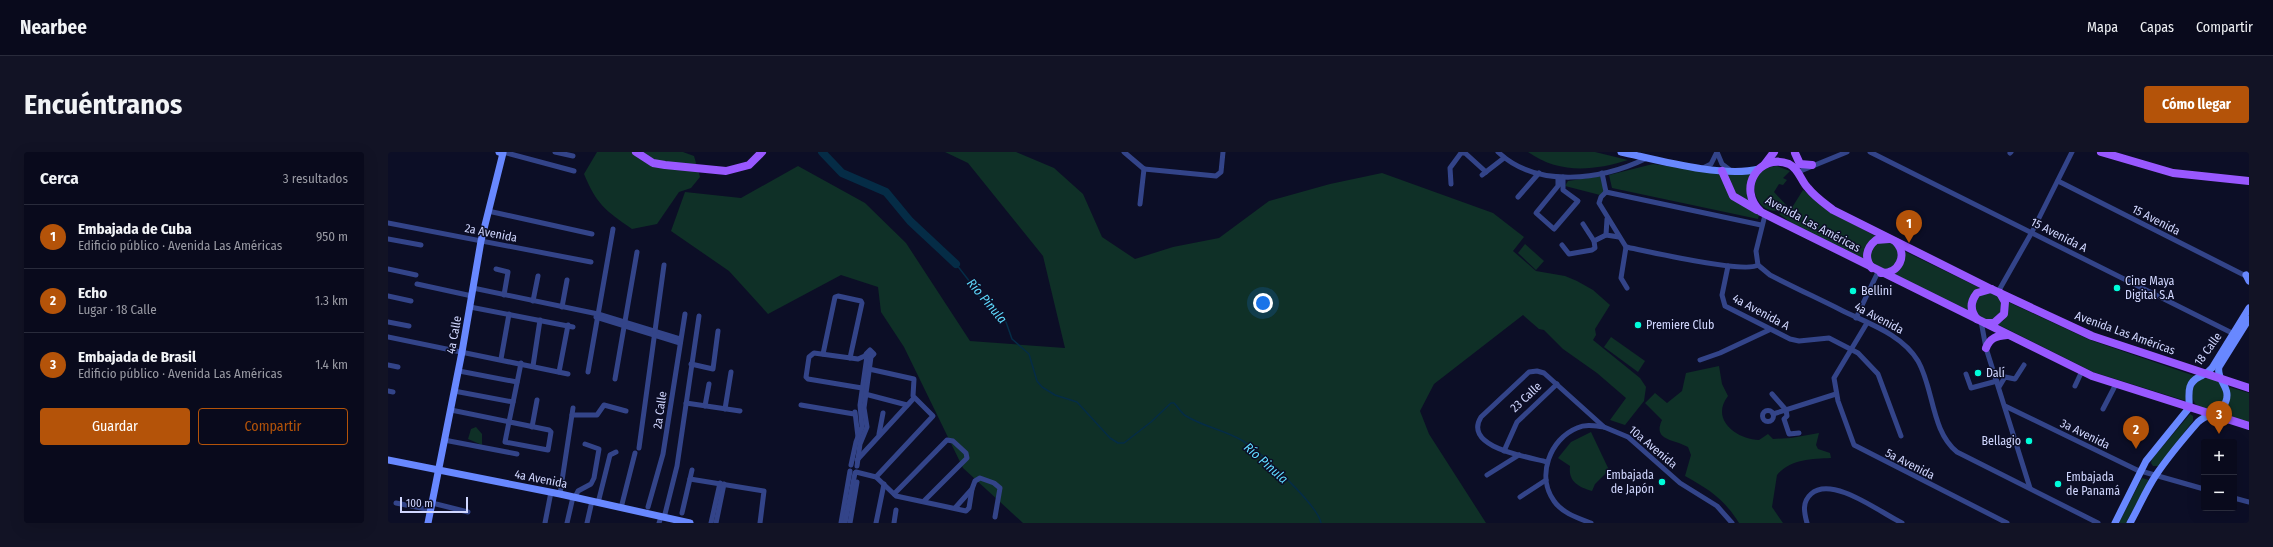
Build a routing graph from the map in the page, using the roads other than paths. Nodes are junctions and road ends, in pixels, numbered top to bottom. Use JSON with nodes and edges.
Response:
{"nodes":[{"id":1,"x":501,"y":152,"type":"edge"},
{"id":2,"x":555,"y":152,"type":"edge"},
{"id":3,"x":636,"y":152,"type":"edge"},
{"id":4,"x":762,"y":152,"type":"edge"},
{"id":5,"x":1124,"y":152,"type":"edge"},
{"id":6,"x":1223,"y":152,"type":"edge"},
{"id":7,"x":1498,"y":152,"type":"edge"},
{"id":8,"x":1621,"y":152,"type":"edge"},
{"id":9,"x":1717,"y":152,"type":"edge"},
{"id":10,"x":1774,"y":152,"type":"edge"},
{"id":11,"x":1795,"y":152,"type":"edge"},
{"id":12,"x":1847,"y":152,"type":"edge"},
{"id":13,"x":1870,"y":152,"type":"edge"},
{"id":14,"x":2072,"y":152,"type":"edge"},
{"id":15,"x":2101,"y":152,"type":"edge"},
{"id":16,"x":573,"y":156,"type":"dead end"},
{"id":17,"x":1504,"y":158,"type":"junction"},
{"id":18,"x":1647,"y":158,"type":"junction"},
{"id":19,"x":1812,"y":165,"type":"junction"},
{"id":20,"x":1762,"y":167,"type":"junction"},
{"id":21,"x":1702,"y":168,"type":"junction"},
{"id":22,"x":1144,"y":169,"type":"junction"},
{"id":23,"x":1796,"y":170,"type":"junction"},
{"id":24,"x":574,"y":171,"type":"dead end"},
{"id":25,"x":1722,"y":171,"type":"junction"},
{"id":26,"x":1733,"y":171,"type":"junction"},
{"id":27,"x":1539,"y":173,"type":"junction"},
{"id":28,"x":1602,"y":173,"type":"junction"},
{"id":29,"x":1561,"y":177,"type":"junction"},
{"id":30,"x":2249,"y":180,"type":"edge"},
{"id":31,"x":2058,"y":181,"type":"junction"},
{"id":32,"x":1451,"y":184,"type":"dead end"},
{"id":33,"x":1606,"y":192,"type":"junction"},
{"id":34,"x":1518,"y":197,"type":"dead end"},
{"id":35,"x":1140,"y":204,"type":"dead end"},
{"id":36,"x":488,"y":211,"type":"junction"},
{"id":37,"x":1764,"y":218,"type":"junction"},
{"id":38,"x":1608,"y":219,"type":"junction"},
{"id":39,"x":388,"y":222,"type":"edge"},
{"id":40,"x":1583,"y":224,"type":"dead end"},
{"id":41,"x":613,"y":229,"type":"dead end"},
{"id":42,"x":2032,"y":232,"type":"junction"},
{"id":43,"x":592,"y":234,"type":"dead end"},
{"id":44,"x":1606,"y":235,"type":"junction"},
{"id":45,"x":1619,"y":237,"type":"junction"},
{"id":46,"x":388,"y":239,"type":"edge"},
{"id":47,"x":481,"y":241,"type":"junction"},
{"id":48,"x":1594,"y":241,"type":"junction"},
{"id":49,"x":1893,"y":241,"type":"junction"},
{"id":50,"x":422,"y":245,"type":"dead end"},
{"id":51,"x":1562,"y":245,"type":"dead end"},
{"id":52,"x":1626,"y":247,"type":"junction"},
{"id":53,"x":637,"y":252,"type":"dead end"},
{"id":54,"x":591,"y":262,"type":"dead end"},
{"id":55,"x":664,"y":265,"type":"dead end"},
{"id":56,"x":1758,"y":265,"type":"junction"},
{"id":57,"x":1728,"y":266,"type":"junction"},
{"id":58,"x":388,"y":269,"type":"edge"},
{"id":59,"x":496,"y":269,"type":"dead end"},
{"id":60,"x":1877,"y":271,"type":"junction"},
{"id":61,"x":416,"y":275,"type":"dead end"},
{"id":62,"x":538,"y":276,"type":"dead end"},
{"id":63,"x":2248,"y":277,"type":"edge"},
{"id":64,"x":567,"y":280,"type":"dead end"},
{"id":65,"x":417,"y":284,"type":"dead end"},
{"id":66,"x":1627,"y":288,"type":"dead end"},
{"id":67,"x":1996,"y":291,"type":"junction"},
{"id":68,"x":472,"y":292,"type":"junction"},
{"id":69,"x":504,"y":295,"type":"junction"},
{"id":70,"x":388,"y":296,"type":"edge"},
{"id":71,"x":411,"y":301,"type":"dead end"},
{"id":72,"x":533,"y":301,"type":"junction"},
{"id":73,"x":562,"y":306,"type":"junction"},
{"id":74,"x":470,"y":307,"type":"junction"},
{"id":75,"x":2249,"y":308,"type":"edge"},
{"id":76,"x":509,"y":314,"type":"junction"},
{"id":77,"x":685,"y":314,"type":"dead end"},
{"id":78,"x":598,"y":316,"type":"junction"},
{"id":79,"x":698,"y":316,"type":"dead end"},
{"id":80,"x":1856,"y":318,"type":"junction"},
{"id":81,"x":540,"y":320,"type":"junction"},
{"id":82,"x":1981,"y":321,"type":"junction"},
{"id":83,"x":2248,"y":321,"type":"edge"},
{"id":84,"x":388,"y":322,"type":"edge"},
{"id":85,"x":1754,"y":322,"type":"junction"},
{"id":86,"x":625,"y":324,"type":"junction"},
{"id":87,"x":1867,"y":324,"type":"junction"},
{"id":88,"x":409,"y":326,"type":"dead end"},
{"id":89,"x":1769,"y":330,"type":"junction"},
{"id":90,"x":718,"y":331,"type":"dead end"},
{"id":91,"x":653,"y":334,"type":"junction"},
{"id":92,"x":2007,"y":334,"type":"junction"},
{"id":93,"x":2235,"y":335,"type":"junction"},
{"id":94,"x":388,"y":338,"type":"edge"},
{"id":95,"x":1752,"y":338,"type":"junction"},
{"id":96,"x":680,"y":341,"type":"junction"},
{"id":97,"x":1986,"y":348,"type":"junction"},
{"id":98,"x":1853,"y":349,"type":"junction"},
{"id":99,"x":462,"y":352,"type":"junction"},
{"id":100,"x":823,"y":354,"type":"junction"},
{"id":101,"x":868,"y":356,"type":"junction"},
{"id":102,"x":850,"y":358,"type":"junction"},
{"id":103,"x":501,"y":359,"type":"junction"},
{"id":104,"x":1700,"y":360,"type":"dead end"},
{"id":105,"x":521,"y":363,"type":"junction"},
{"id":106,"x":691,"y":364,"type":"junction"},
{"id":107,"x":2024,"y":364,"type":"dead end"},
{"id":108,"x":388,"y":365,"type":"edge"},
{"id":109,"x":533,"y":366,"type":"junction"},
{"id":110,"x":398,"y":367,"type":"dead end"},
{"id":111,"x":869,"y":368,"type":"junction"},
{"id":112,"x":458,"y":370,"type":"junction"},
{"id":113,"x":2082,"y":371,"type":"junction"},
{"id":114,"x":559,"y":372,"type":"junction"},
{"id":115,"x":588,"y":372,"type":"dead end"},
{"id":116,"x":731,"y":372,"type":"dead end"},
{"id":117,"x":568,"y":374,"type":"dead end"},
{"id":118,"x":1966,"y":374,"type":"dead end"},
{"id":119,"x":2207,"y":375,"type":"junction"},
{"id":120,"x":615,"y":379,"type":"dead end"},
{"id":121,"x":2220,"y":379,"type":"junction"},
{"id":122,"x":517,"y":382,"type":"junction"},
{"id":123,"x":708,"y":384,"type":"dead end"},
{"id":124,"x":1558,"y":384,"type":"junction"},
{"id":125,"x":1998,"y":384,"type":"junction"},
{"id":126,"x":2116,"y":384,"type":"junction"},
{"id":127,"x":2075,"y":386,"type":"dead end"},
{"id":128,"x":862,"y":388,"type":"junction"},
{"id":129,"x":2249,"y":388,"type":"edge"},
{"id":130,"x":454,"y":392,"type":"junction"},
{"id":131,"x":865,"y":394,"type":"junction"},
{"id":132,"x":1772,"y":394,"type":"dead end"},
{"id":133,"x":1836,"y":394,"type":"junction"},
{"id":134,"x":914,"y":398,"type":"junction"},
{"id":135,"x":537,"y":400,"type":"dead end"},
{"id":136,"x":513,"y":402,"type":"junction"},
{"id":137,"x":686,"y":403,"type":"junction"},
{"id":138,"x":801,"y":405,"type":"dead end"},
{"id":139,"x":860,"y":405,"type":"junction"},
{"id":140,"x":908,"y":405,"type":"junction"},
{"id":141,"x":705,"y":406,"type":"junction"},
{"id":142,"x":2005,"y":406,"type":"junction"},
{"id":143,"x":573,"y":408,"type":"dead end"},
{"id":144,"x":2189,"y":408,"type":"junction"},
{"id":145,"x":725,"y":409,"type":"junction"},
{"id":146,"x":2103,"y":409,"type":"dead end"},
{"id":147,"x":451,"y":410,"type":"junction"},
{"id":148,"x":1786,"y":410,"type":"junction"},
{"id":149,"x":626,"y":411,"type":"dead end"},
{"id":150,"x":740,"y":411,"type":"dead end"},
{"id":151,"x":883,"y":413,"type":"dead end"},
{"id":152,"x":854,"y":414,"type":"junction"},
{"id":153,"x":1773,"y":414,"type":"dead end"},
{"id":154,"x":2209,"y":414,"type":"junction"},
{"id":155,"x":572,"y":415,"type":"junction"},
{"id":156,"x":508,"y":423,"type":"junction"},
{"id":157,"x":2249,"y":426,"type":"edge"},
{"id":158,"x":1604,"y":427,"type":"junction"},
{"id":159,"x":532,"y":428,"type":"junction"},
{"id":160,"x":1799,"y":433,"type":"dead end"},
{"id":161,"x":879,"y":434,"type":"junction"},
{"id":162,"x":1901,"y":436,"type":"dead end"},
{"id":163,"x":858,"y":438,"type":"junction"},
{"id":164,"x":444,"y":440,"type":"junction"},
{"id":165,"x":585,"y":444,"type":"dead end"},
{"id":166,"x":639,"y":448,"type":"dead end"},
{"id":167,"x":1504,"y":451,"type":"junction"},
{"id":168,"x":616,"y":452,"type":"dead end"},
{"id":169,"x":635,"y":453,"type":"dead end"},
{"id":170,"x":517,"y":454,"type":"dead end"},
{"id":171,"x":1518,"y":455,"type":"junction"},
{"id":172,"x":388,"y":460,"type":"edge"},
{"id":173,"x":1547,"y":462,"type":"junction"},
{"id":174,"x":855,"y":468,"type":"junction"},
{"id":175,"x":439,"y":470,"type":"junction"},
{"id":176,"x":692,"y":470,"type":"dead end"},
{"id":177,"x":2142,"y":471,"type":"junction"},
{"id":178,"x":1487,"y":475,"type":"dead end"},
{"id":179,"x":2156,"y":475,"type":"junction"},
{"id":180,"x":876,"y":477,"type":"junction"},
{"id":181,"x":690,"y":479,"type":"junction"},
{"id":182,"x":1546,"y":480,"type":"junction"},
{"id":183,"x":857,"y":482,"type":"dead end"},
{"id":184,"x":722,"y":484,"type":"junction"},
{"id":185,"x":884,"y":484,"type":"junction"},
{"id":186,"x":2030,"y":488,"type":"junction"},
{"id":187,"x":2201,"y":488,"type":"edge"},
{"id":188,"x":972,"y":489,"type":"junction"},
{"id":189,"x":551,"y":492,"type":"junction"},
{"id":190,"x":560,"y":494,"type":"junction"},
{"id":191,"x":894,"y":494,"type":"junction"},
{"id":192,"x":574,"y":497,"type":"junction"},
{"id":193,"x":1520,"y":497,"type":"dead end"},
{"id":194,"x":2237,"y":499,"type":"edge"},
{"id":195,"x":924,"y":501,"type":"junction"},
{"id":196,"x":595,"y":502,"type":"junction"},
{"id":197,"x":2249,"y":502,"type":"edge"},
{"id":198,"x":396,"y":503,"type":"dead end"},
{"id":199,"x":431,"y":506,"type":"junction"},
{"id":200,"x":648,"y":507,"type":"dead end"},
{"id":201,"x":621,"y":508,"type":"junction"},
{"id":202,"x":955,"y":508,"type":"junction"},
{"id":203,"x":896,"y":510,"type":"dead end"},
{"id":204,"x":468,"y":512,"type":"dead end"},
{"id":205,"x":682,"y":513,"type":"dead end"},
{"id":206,"x":995,"y":517,"type":"dead end"},
{"id":207,"x":662,"y":519,"type":"edge"},
{"id":208,"x":1579,"y":521,"type":"edge"},
{"id":209,"x":428,"y":523,"type":"edge"},
{"id":210,"x":545,"y":523,"type":"edge"},
{"id":211,"x":567,"y":523,"type":"edge"},
{"id":212,"x":587,"y":523,"type":"edge"},
{"id":213,"x":690,"y":523,"type":"edge"},
{"id":214,"x":711,"y":523,"type":"edge"},
{"id":215,"x":716,"y":523,"type":"edge"},
{"id":216,"x":760,"y":523,"type":"edge"},
{"id":217,"x":841,"y":523,"type":"edge"},
{"id":218,"x":845,"y":523,"type":"edge"},
{"id":219,"x":850,"y":523,"type":"edge"},
{"id":220,"x":876,"y":523,"type":"edge"},
{"id":221,"x":894,"y":523,"type":"edge"},
{"id":222,"x":1591,"y":523,"type":"edge"},
{"id":223,"x":1732,"y":523,"type":"edge"},
{"id":224,"x":1807,"y":523,"type":"edge"},
{"id":225,"x":1902,"y":523,"type":"edge"},
{"id":226,"x":2007,"y":523,"type":"edge"},
{"id":227,"x":2098,"y":523,"type":"edge"},
{"id":228,"x":2115,"y":523,"type":"edge"},
{"id":229,"x":2130,"y":523,"type":"edge"}],
"edges":[{"from":1,"to":24,"type":"street"},
{"from":1,"to":36,"type":"main road","name":"4a Calle"},
{"from":2,"to":16,"type":"street"},
{"from":3,"to":4,"type":"main road"},
{"from":5,"to":22,"type":"street"},
{"from":6,"to":22,"type":"street"},
{"from":7,"to":17,"type":"street"},
{"from":8,"to":18,"type":"main road"},
{"from":9,"to":21,"type":"street"},
{"from":9,"to":26,"type":"street"},
{"from":10,"to":20,"type":"main road"},
{"from":11,"to":19,"type":"main road"},
{"from":11,"to":23,"type":"main road"},
{"from":12,"to":19,"type":"street"},
{"from":13,"to":42,"type":"street","name":"15 Avenida A"},
{"from":14,"to":31,"type":"street"},
{"from":15,"to":30,"type":"main road"},
{"from":17,"to":27,"type":"street"},
{"from":17,"to":32,"type":"street"},
{"from":18,"to":21,"type":"main road"},
{"from":18,"to":28,"type":"street"},
{"from":19,"to":23,"type":"street"},
{"from":20,"to":23,"type":"main road"},
{"from":20,"to":26,"type":"main road"},
{"from":20,"to":37,"type":"main road","name":"Avenida Las Américas"},
{"from":21,"to":25,"type":"main road"},
{"from":22,"to":35,"type":"street"},
{"from":23,"to":49,"type":"main road","name":"Avenida Las Américas"},
{"from":25,"to":26,"type":"main road"},
{"from":25,"to":37,"type":"main road"},
{"from":27,"to":29,"type":"street"},
{"from":27,"to":34,"type":"street"},
{"from":28,"to":29,"type":"street"},
{"from":28,"to":33,"type":"street"},
{"from":29,"to":29,"type":"street"},
{"from":31,"to":42,"type":"street"},
{"from":31,"to":63,"type":"street","name":"15 Avenida"},
{"from":33,"to":37,"type":"street"},
{"from":33,"to":38,"type":"street"},
{"from":36,"to":43,"type":"street"},
{"from":36,"to":47,"type":"main road","name":"4a Calle"},
{"from":37,"to":56,"type":"street"},
{"from":37,"to":60,"type":"main road","name":"Avenida Las Américas"},
{"from":38,"to":44,"type":"street"},
{"from":38,"to":45,"type":"street"},
{"from":39,"to":47,"type":"street","name":"2a Avenida"},
{"from":40,"to":48,"type":"street"},
{"from":41,"to":78,"type":"street"},
{"from":42,"to":67,"type":"street"},
{"from":42,"to":93,"type":"street","name":"15 Avenida A"},
{"from":44,"to":45,"type":"street"},
{"from":44,"to":48,"type":"street"},
{"from":45,"to":52,"type":"street"},
{"from":46,"to":50,"type":"street"},
{"from":47,"to":54,"type":"street","name":"2a Avenida"},
{"from":47,"to":68,"type":"main road","name":"4a Calle"},
{"from":48,"to":51,"type":"street"},
{"from":49,"to":60,"type":"main road"},
{"from":49,"to":60,"type":"main road"},
{"from":49,"to":67,"type":"main road","name":"Avenida Las Américas"},
{"from":52,"to":57,"type":"street"},
{"from":52,"to":66,"type":"street"},
{"from":53,"to":86,"type":"street"},
{"from":55,"to":91,"type":"street"},
{"from":56,"to":57,"type":"street"},
{"from":56,"to":80,"type":"street","name":"4a Avenida"},
{"from":57,"to":85,"type":"street","name":"4a Avenida A"},
{"from":58,"to":61,"type":"street"},
{"from":59,"to":69,"type":"street"},
{"from":60,"to":80,"type":"street"},
{"from":60,"to":82,"type":"main road","name":"Avenida Las Américas"},
{"from":62,"to":72,"type":"street"},
{"from":64,"to":73,"type":"street"},
{"from":65,"to":68,"type":"street"},
{"from":67,"to":82,"type":"main road"},
{"from":67,"to":82,"type":"main road"},
{"from":67,"to":119,"type":"main road","name":"Avenida Las Américas"},
{"from":68,"to":69,"type":"street"},
{"from":68,"to":74,"type":"main road","name":"4a Calle"},
{"from":69,"to":72,"type":"street"},
{"from":70,"to":71,"type":"street"},
{"from":72,"to":73,"type":"street"},
{"from":73,"to":78,"type":"street"},
{"from":74,"to":76,"type":"street"},
{"from":74,"to":99,"type":"main road","name":"4a Calle"},
{"from":75,"to":93,"type":"main road","name":"18 Calle"},
{"from":76,"to":81,"type":"street"},
{"from":76,"to":103,"type":"street"},
{"from":77,"to":96,"type":"street","name":"2a Calle"},
{"from":78,"to":86,"type":"street"},
{"from":78,"to":115,"type":"street"},
{"from":79,"to":106,"type":"street"},
{"from":80,"to":87,"type":"street","name":"4a Avenida"},
{"from":81,"to":109,"type":"street"},
{"from":81,"to":114,"type":"street"},
{"from":82,"to":92,"type":"main road","name":"Avenida Las Américas"},
{"from":82,"to":97,"type":"street"},
{"from":83,"to":93,"type":"main road","name":"18 Calle"},
{"from":84,"to":88,"type":"street"},
{"from":85,"to":89,"type":"street","name":"4a Avenida A"},
{"from":85,"to":95,"type":"street"},
{"from":86,"to":91,"type":"street"},
{"from":86,"to":120,"type":"street"},
{"from":87,"to":98,"type":"street","name":"5a Avenida"},
{"from":87,"to":186,"type":"street","name":"4a Avenida"},
{"from":89,"to":95,"type":"street"},
{"from":89,"to":98,"type":"street","name":"4a Avenida A"},
{"from":90,"to":106,"type":"street"},
{"from":91,"to":96,"type":"street"},
{"from":91,"to":166,"type":"street"},
{"from":92,"to":97,"type":"main road"},
{"from":92,"to":113,"type":"main road","name":"Avenida Las Américas"},
{"from":93,"to":119,"type":"main road","name":"18 Calle"},
{"from":93,"to":121,"type":"main road","name":"18 Calle"},
{"from":94,"to":99,"type":"street"},
{"from":95,"to":104,"type":"street"},
{"from":96,"to":200,"type":"street","name":"2a Calle"},
{"from":97,"to":125,"type":"street"},
{"from":98,"to":133,"type":"street","name":"5a Avenida"},
{"from":98,"to":162,"type":"street","name":"4a Avenida A"},
{"from":99,"to":103,"type":"street"},
{"from":99,"to":112,"type":"main road","name":"4a Calle"},
{"from":100,"to":102,"type":"street"},
{"from":100,"to":102,"type":"street"},
{"from":100,"to":128,"type":"street"},
{"from":101,"to":102,"type":"street"},
{"from":101,"to":111,"type":"street"},
{"from":101,"to":128,"type":"street"},
{"from":103,"to":105,"type":"street"},
{"from":105,"to":109,"type":"street"},
{"from":105,"to":122,"type":"street"},
{"from":106,"to":137,"type":"street"},
{"from":107,"to":125,"type":"street"},
{"from":108,"to":110,"type":"street"},
{"from":109,"to":114,"type":"street"},
{"from":111,"to":131,"type":"street"},
{"from":111,"to":134,"type":"street"},
{"from":112,"to":122,"type":"street"},
{"from":112,"to":130,"type":"main road","name":"4a Calle"},
{"from":113,"to":126,"type":"main road","name":"Avenida Las Américas"},
{"from":113,"to":127,"type":"street"},
{"from":114,"to":117,"type":"street"},
{"from":116,"to":145,"type":"street"},
{"from":118,"to":125,"type":"street"},
{"from":119,"to":121,"type":"main road","name":"Avenida Las Américas"},
{"from":119,"to":144,"type":"main road","name":"18 Calle"},
{"from":121,"to":129,"type":"main road","name":"Avenida Las Américas"},
{"from":121,"to":154,"type":"main road","name":"18 Calle"},
{"from":122,"to":136,"type":"street"},
{"from":123,"to":141,"type":"street"},
{"from":124,"to":158,"type":"street","name":"10a Avenida"},
{"from":124,"to":167,"type":"street","name":"23 Calle"},
{"from":124,"to":167,"type":"street","name":"10a Avenida"},
{"from":125,"to":142,"type":"street"},
{"from":126,"to":144,"type":"main road","name":"Avenida Las Américas"},
{"from":126,"to":146,"type":"street"},
{"from":128,"to":139,"type":"street"},
{"from":130,"to":136,"type":"street"},
{"from":130,"to":147,"type":"main road","name":"4a Calle"},
{"from":131,"to":140,"type":"street"},
{"from":131,"to":174,"type":"street"},
{"from":132,"to":148,"type":"street"},
{"from":133,"to":148,"type":"street"},
{"from":133,"to":226,"type":"street","name":"5a Avenida"},
{"from":134,"to":140,"type":"street"},
{"from":134,"to":180,"type":"street"},
{"from":135,"to":159,"type":"street"},
{"from":136,"to":156,"type":"street"},
{"from":137,"to":141,"type":"street"},
{"from":137,"to":207,"type":"street"},
{"from":138,"to":152,"type":"street"},
{"from":139,"to":152,"type":"street"},
{"from":139,"to":163,"type":"street"},
{"from":140,"to":161,"type":"street"},
{"from":141,"to":145,"type":"street"},
{"from":142,"to":177,"type":"street","name":"3a Avenida"},
{"from":142,"to":186,"type":"street"},
{"from":143,"to":155,"type":"street"},
{"from":144,"to":154,"type":"main road","name":"Avenida Las Américas"},
{"from":144,"to":177,"type":"main road"},
{"from":145,"to":150,"type":"street"},
{"from":147,"to":156,"type":"street"},
{"from":147,"to":164,"type":"main road","name":"4a Calle"},
{"from":148,"to":153,"type":"street"},
{"from":148,"to":160,"type":"street"},
{"from":149,"to":155,"type":"street"},
{"from":151,"to":161,"type":"street"},
{"from":152,"to":163,"type":"street"},
{"from":154,"to":157,"type":"main road","name":"Avenida Las Américas"},
{"from":154,"to":179,"type":"main road","name":"18 Calle"},
{"from":155,"to":190,"type":"street"},
{"from":156,"to":159,"type":"street"},
{"from":156,"to":159,"type":"street"},
{"from":158,"to":173,"type":"street"},
{"from":158,"to":223,"type":"street","name":"10a Avenida"},
{"from":161,"to":174,"type":"street"},
{"from":163,"to":174,"type":"street"},
{"from":164,"to":170,"type":"street"},
{"from":164,"to":175,"type":"main road","name":"4a Calle"},
{"from":165,"to":192,"type":"street"},
{"from":167,"to":171,"type":"street"},
{"from":168,"to":196,"type":"street"},
{"from":169,"to":201,"type":"street"},
{"from":171,"to":173,"type":"street"},
{"from":171,"to":178,"type":"street"},
{"from":172,"to":175,"type":"main road","name":"4a Avenida"},
{"from":173,"to":182,"type":"street"},
{"from":174,"to":180,"type":"street"},
{"from":174,"to":217,"type":"street"},
{"from":174,"to":218,"type":"street"},
{"from":175,"to":189,"type":"main road","name":"4a Avenida"},
{"from":175,"to":199,"type":"main road","name":"4a Calle"},
{"from":176,"to":181,"type":"street"},
{"from":177,"to":179,"type":"street","name":"3a Avenida"},
{"from":177,"to":228,"type":"main road"},
{"from":179,"to":187,"type":"street","name":"3a Avenida"},
{"from":179,"to":229,"type":"main road","name":"18 Calle"},
{"from":180,"to":185,"type":"street"},
{"from":181,"to":184,"type":"street"},
{"from":181,"to":205,"type":"street"},
{"from":182,"to":193,"type":"street"},
{"from":182,"to":208,"type":"street"},
{"from":183,"to":219,"type":"street"},
{"from":184,"to":214,"type":"street"},
{"from":184,"to":215,"type":"street"},
{"from":184,"to":216,"type":"street"},
{"from":185,"to":191,"type":"street"},
{"from":185,"to":220,"type":"street"},
{"from":186,"to":227,"type":"street","name":"4a Avenida"},
{"from":188,"to":202,"type":"street"},
{"from":188,"to":202,"type":"street"},
{"from":188,"to":206,"type":"street"},
{"from":189,"to":190,"type":"main road","name":"4a Avenida"},
{"from":189,"to":210,"type":"street"},
{"from":190,"to":192,"type":"main road","name":"4a Avenida"},
{"from":191,"to":195,"type":"street"},
{"from":191,"to":195,"type":"street"},
{"from":192,"to":196,"type":"main road","name":"4a Avenida"},
{"from":192,"to":211,"type":"street"},
{"from":194,"to":197,"type":"street"},
{"from":195,"to":202,"type":"street"},
{"from":196,"to":201,"type":"main road","name":"4a Avenida"},
{"from":196,"to":212,"type":"street"},
{"from":198,"to":199,"type":"street"},
{"from":199,"to":204,"type":"street"},
{"from":199,"to":209,"type":"main road","name":"4a Calle"},
{"from":201,"to":207,"type":"main road","name":"4a Avenida"},
{"from":203,"to":221,"type":"street"},
{"from":207,"to":213,"type":"main road","name":"4a Avenida"},
{"from":208,"to":222,"type":"street"},
{"from":224,"to":225,"type":"street"}]}
